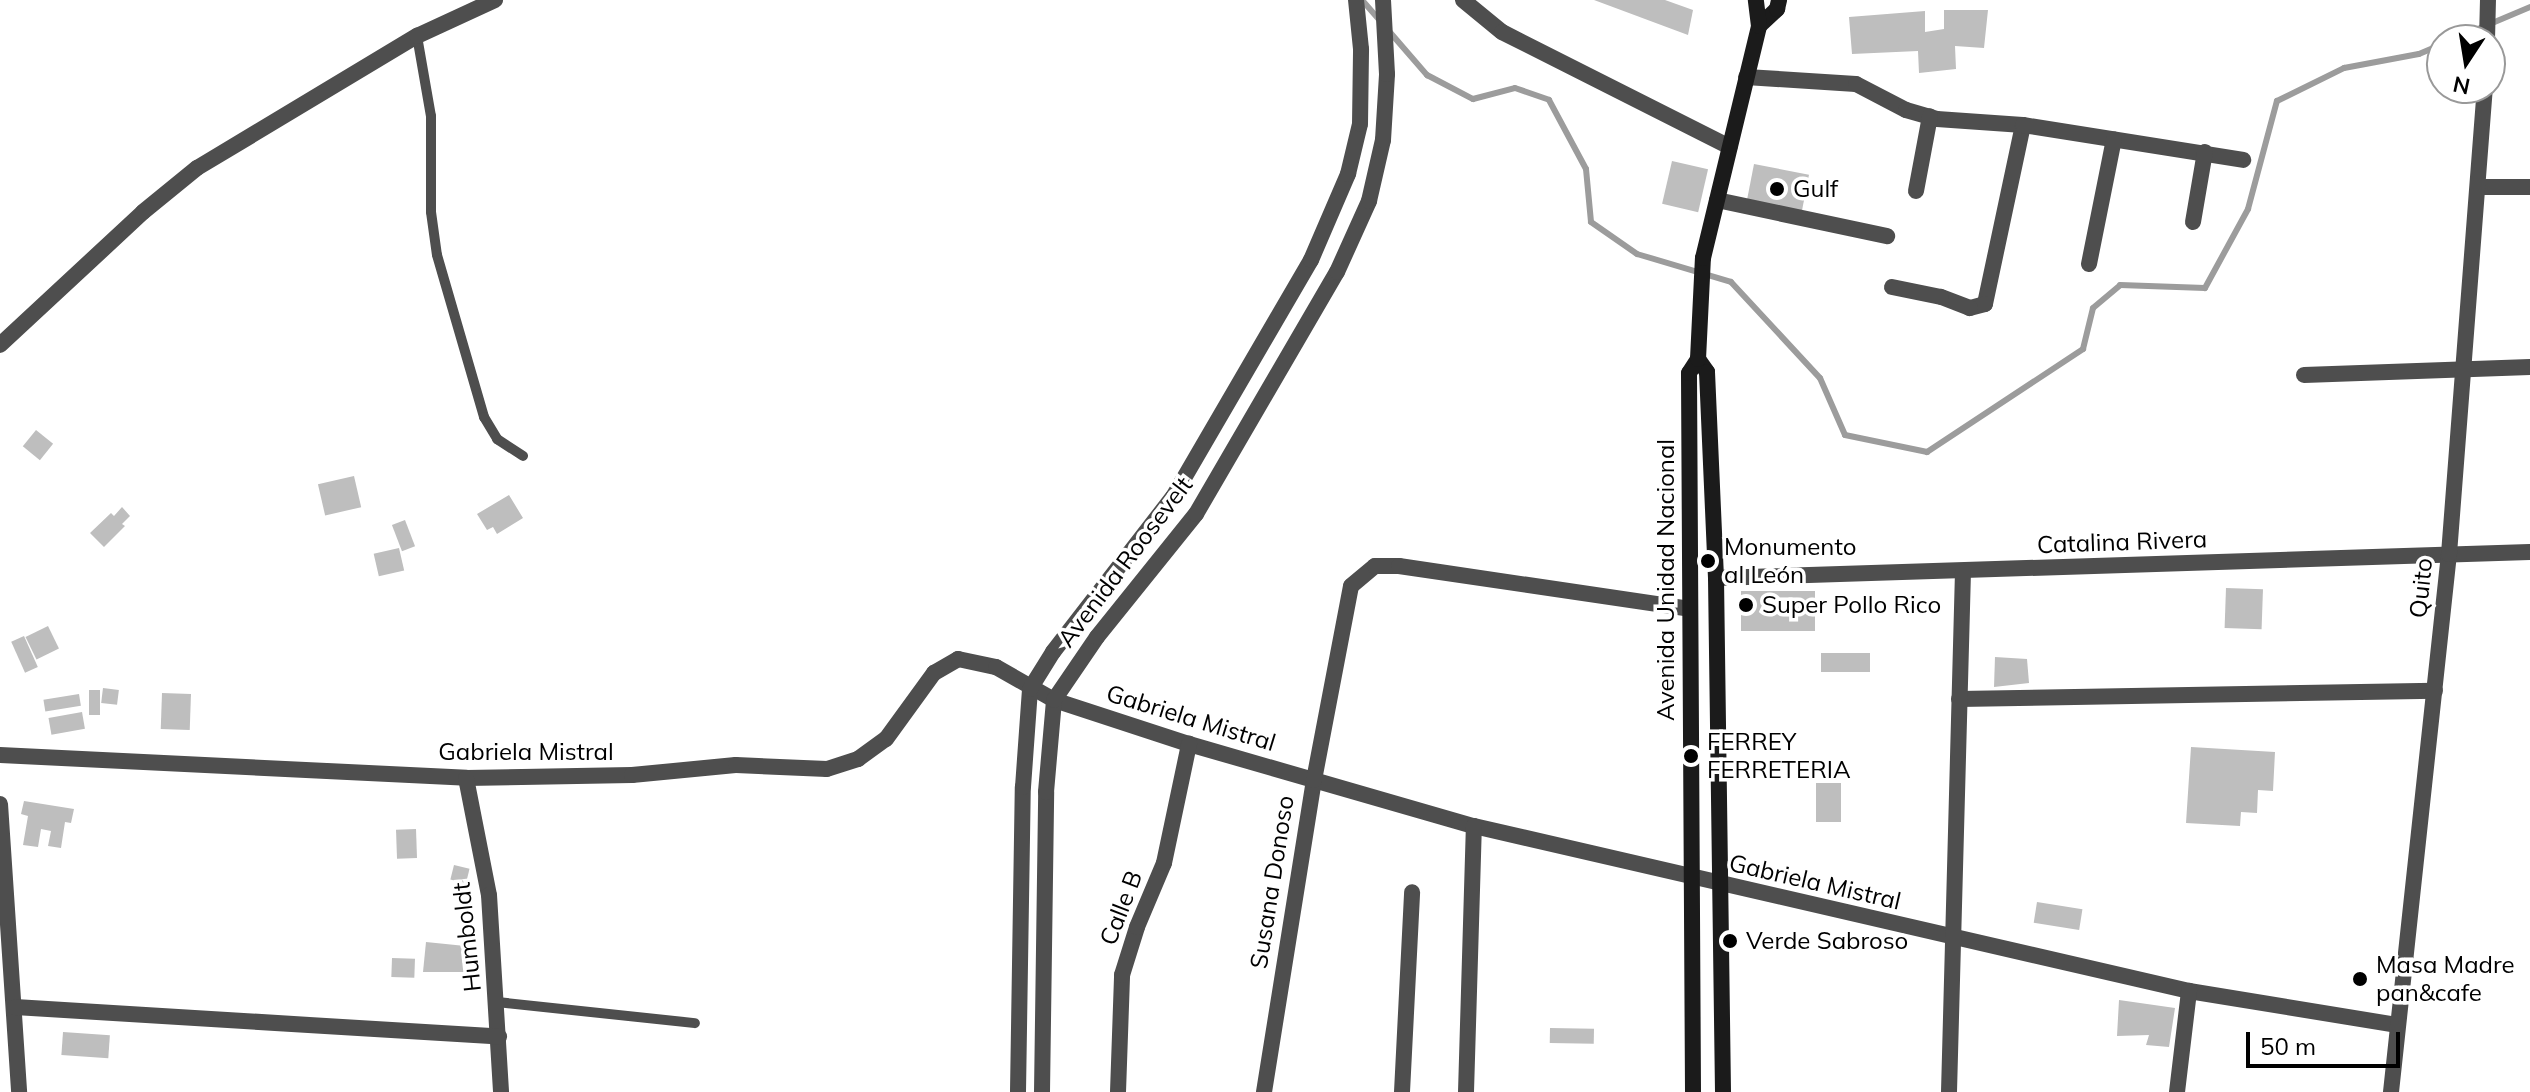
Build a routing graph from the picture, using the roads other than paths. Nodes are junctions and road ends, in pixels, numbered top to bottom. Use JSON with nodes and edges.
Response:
{"nodes":[{"id":1,"x":495,"y":0,"type":"edge"},
{"id":2,"x":1356,"y":0,"type":"edge"},
{"id":3,"x":1383,"y":0,"type":"edge"},
{"id":4,"x":1463,"y":0,"type":"edge"},
{"id":5,"x":1756,"y":0,"type":"edge"},
{"id":6,"x":1779,"y":0,"type":"edge"},
{"id":7,"x":2488,"y":0,"type":"edge"},
{"id":8,"x":2487,"y":24,"type":"edge"},
{"id":9,"x":1759,"y":26,"type":"junction"},
{"id":10,"x":417,"y":36,"type":"junction"},
{"id":11,"x":1746,"y":77,"type":"junction"},
{"id":12,"x":2484,"y":104,"type":"edge"},
{"id":13,"x":1930,"y":116,"type":"junction"},
{"id":14,"x":2023,"y":125,"type":"junction"},
{"id":15,"x":2114,"y":139,"type":"junction"},
{"id":16,"x":1730,"y":147,"type":"junction"},
{"id":17,"x":2205,"y":152,"type":"junction"},
{"id":18,"x":2243,"y":160,"type":"dead end"},
{"id":19,"x":2480,"y":180,"type":"junction"},
{"id":20,"x":2530,"y":187,"type":"edge"},
{"id":21,"x":1916,"y":191,"type":"dead end"},
{"id":22,"x":1717,"y":200,"type":"junction"},
{"id":23,"x":2193,"y":222,"type":"dead end"},
{"id":24,"x":1887,"y":236,"type":"dead end"},
{"id":25,"x":2089,"y":264,"type":"dead end"},
{"id":26,"x":1892,"y":287,"type":"dead end"},
{"id":27,"x":0,"y":345,"type":"edge"},
{"id":28,"x":1698,"y":359,"type":"junction"},
{"id":29,"x":2530,"y":367,"type":"edge"},
{"id":30,"x":2463,"y":370,"type":"junction"},
{"id":31,"x":2304,"y":375,"type":"dead end"},
{"id":32,"x":523,"y":456,"type":"dead end"},
{"id":33,"x":2530,"y":552,"type":"edge"},
{"id":34,"x":2449,"y":554,"type":"junction"},
{"id":35,"x":1963,"y":572,"type":"junction"},
{"id":36,"x":1716,"y":578,"type":"junction"},
{"id":37,"x":1690,"y":609,"type":"junction"},
{"id":38,"x":1030,"y":689,"type":"junction"},
{"id":39,"x":2435,"y":691,"type":"junction"},
{"id":40,"x":1959,"y":699,"type":"junction"},
{"id":41,"x":1054,"y":700,"type":"junction"},
{"id":42,"x":1189,"y":744,"type":"junction"},
{"id":43,"x":0,"y":755,"type":"edge"},
{"id":44,"x":466,"y":778,"type":"junction"},
{"id":45,"x":1314,"y":780,"type":"junction"},
{"id":46,"x":0,"y":804,"type":"edge"},
{"id":47,"x":1474,"y":826,"type":"junction"},
{"id":48,"x":3,"y":867,"type":"edge"},
{"id":49,"x":1692,"y":878,"type":"junction"},
{"id":50,"x":1719,"y":885,"type":"junction"},
{"id":51,"x":1412,"y":892,"type":"dead end"},
{"id":52,"x":1953,"y":938,"type":"junction"},
{"id":53,"x":2189,"y":991,"type":"junction"},
{"id":54,"x":497,"y":1002,"type":"junction"},
{"id":55,"x":15,"y":1007,"type":"junction"},
{"id":56,"x":695,"y":1023,"type":"dead end"},
{"id":57,"x":2396,"y":1025,"type":"junction"},
{"id":58,"x":499,"y":1037,"type":"junction"},
{"id":59,"x":19,"y":1092,"type":"edge"},
{"id":60,"x":501,"y":1092,"type":"edge"},
{"id":61,"x":1018,"y":1092,"type":"edge"},
{"id":62,"x":1042,"y":1092,"type":"edge"},
{"id":63,"x":1118,"y":1092,"type":"edge"},
{"id":64,"x":1264,"y":1092,"type":"edge"},
{"id":65,"x":1402,"y":1092,"type":"edge"},
{"id":66,"x":1466,"y":1092,"type":"edge"},
{"id":67,"x":1693,"y":1092,"type":"edge"},
{"id":68,"x":1723,"y":1092,"type":"edge"},
{"id":69,"x":1949,"y":1092,"type":"edge"},
{"id":70,"x":2177,"y":1092,"type":"edge"},
{"id":71,"x":2391,"y":1092,"type":"edge"}],
"edges":[{"from":1,"to":10,"type":"street"},
{"from":2,"to":38,"type":"street","name":"Avenida Roosevelt"},
{"from":3,"to":41,"type":"street","name":"Avenida Roosevelt"},
{"from":4,"to":16,"type":"street"},
{"from":5,"to":9,"type":"main road","name":"Avenida Unidad Nacional"},
{"from":6,"to":9,"type":"main road","name":"Avenida Unidad Nacional"},
{"from":7,"to":8,"type":"street"},
{"from":9,"to":11,"type":"main road","name":"Avenida Unidad Nacional"},
{"from":10,"to":27,"type":"street"},
{"from":10,"to":32,"type":"lane"},
{"from":11,"to":13,"type":"street"},
{"from":11,"to":16,"type":"main road","name":"Avenida Unidad Nacional"},
{"from":12,"to":19,"type":"street","name":"Quito"},
{"from":13,"to":14,"type":"street"},
{"from":13,"to":21,"type":"street"},
{"from":14,"to":15,"type":"street"},
{"from":14,"to":26,"type":"street"},
{"from":15,"to":17,"type":"street"},
{"from":15,"to":25,"type":"street"},
{"from":16,"to":22,"type":"main road","name":"Avenida Unidad Nacional"},
{"from":17,"to":18,"type":"street"},
{"from":17,"to":23,"type":"street"},
{"from":19,"to":20,"type":"street"},
{"from":19,"to":30,"type":"street","name":"Quito"},
{"from":22,"to":24,"type":"street"},
{"from":22,"to":28,"type":"main road","name":"Avenida Unidad Nacional"},
{"from":28,"to":36,"type":"main road","name":"Avenida Unidad Nacional"},
{"from":28,"to":37,"type":"main road","name":"Avenida Unidad Nacional"},
{"from":29,"to":30,"type":"street"},
{"from":30,"to":31,"type":"street"},
{"from":30,"to":34,"type":"street","name":"Quito"},
{"from":33,"to":34,"type":"street","name":"Catalina Rivera"},
{"from":34,"to":35,"type":"street","name":"Catalina Rivera"},
{"from":34,"to":39,"type":"street","name":"Quito"},
{"from":35,"to":36,"type":"street","name":"Catalina Rivera"},
{"from":35,"to":40,"type":"street"},
{"from":36,"to":50,"type":"main road","name":"Avenida Unidad Nacional"},
{"from":37,"to":45,"type":"street","name":"Susana Donoso"},
{"from":37,"to":49,"type":"main road","name":"Avenida Unidad Nacional"},
{"from":38,"to":41,"type":"street","name":"Gabriela Mistral"},
{"from":38,"to":44,"type":"street","name":"Gabriela Mistral"},
{"from":38,"to":61,"type":"street","name":"Avenida Roosevelt"},
{"from":39,"to":40,"type":"street"},
{"from":39,"to":57,"type":"street","name":"Quito"},
{"from":40,"to":52,"type":"street"},
{"from":41,"to":42,"type":"street","name":"Gabriela Mistral"},
{"from":41,"to":62,"type":"street","name":"Avenida Roosevelt"},
{"from":42,"to":45,"type":"street","name":"Gabriela Mistral"},
{"from":42,"to":63,"type":"street","name":"Calle B"},
{"from":43,"to":44,"type":"street","name":"Gabriela Mistral"},
{"from":44,"to":54,"type":"street","name":"Humboldt"},
{"from":45,"to":47,"type":"street","name":"Gabriela Mistral"},
{"from":45,"to":64,"type":"street","name":"Susana Donoso"},
{"from":46,"to":48,"type":"street"},
{"from":47,"to":49,"type":"street","name":"Gabriela Mistral"},
{"from":47,"to":66,"type":"street"},
{"from":48,"to":55,"type":"street"},
{"from":49,"to":50,"type":"street","name":"Gabriela Mistral"},
{"from":49,"to":67,"type":"main road","name":"Avenida Unidad Nacional"},
{"from":50,"to":52,"type":"street","name":"Gabriela Mistral"},
{"from":50,"to":68,"type":"main road","name":"Avenida Unidad Nacional"},
{"from":51,"to":65,"type":"street"},
{"from":52,"to":53,"type":"street","name":"Gabriela Mistral"},
{"from":52,"to":69,"type":"street"},
{"from":53,"to":57,"type":"street","name":"Gabriela Mistral"},
{"from":53,"to":70,"type":"street"},
{"from":54,"to":56,"type":"lane"},
{"from":54,"to":58,"type":"street","name":"Humboldt"},
{"from":55,"to":58,"type":"street"},
{"from":55,"to":59,"type":"street"},
{"from":57,"to":71,"type":"street","name":"Quito"},
{"from":58,"to":60,"type":"street","name":"Humboldt"}]}
